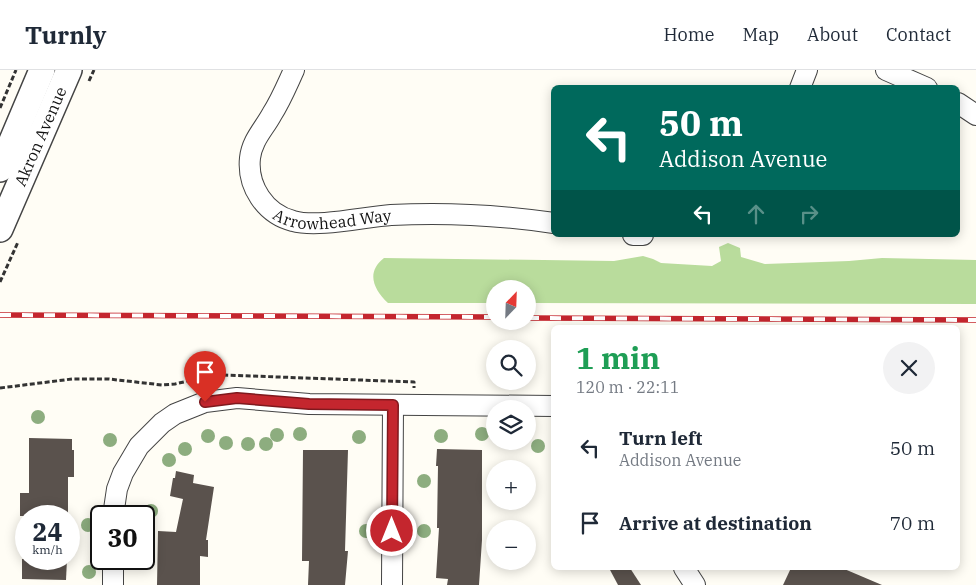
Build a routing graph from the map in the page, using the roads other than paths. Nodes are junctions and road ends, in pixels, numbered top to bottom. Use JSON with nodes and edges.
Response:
{"nodes":[{"id":1,"x":42,"y":70,"type":"edge"},
{"id":2,"x":69,"y":70,"type":"edge"},
{"id":3,"x":294,"y":70,"type":"edge"},
{"id":4,"x":807,"y":70,"type":"edge"},
{"id":5,"x":886,"y":70,"type":"edge"},
{"id":6,"x":801,"y":85,"type":"edge"},
{"id":7,"x":920,"y":85,"type":"edge"},
{"id":8,"x":960,"y":105,"type":"edge"},
{"id":9,"x":976,"y":115,"type":"edge"},
{"id":10,"x":0,"y":169,"type":"edge"},
{"id":11,"x":551,"y":223,"type":"edge"},
{"id":12,"x":0,"y":229,"type":"edge"},
{"id":13,"x":393,"y":405,"type":"junction"},
{"id":14,"x":551,"y":406,"type":"edge"},
{"id":15,"x":115,"y":505,"type":"edge"},
{"id":16,"x":113,"y":570,"type":"edge"},
{"id":17,"x":685,"y":570,"type":"edge"},
{"id":18,"x":113,"y":585,"type":"edge"},
{"id":19,"x":392,"y":585,"type":"edge"},
{"id":20,"x":694,"y":585,"type":"edge"}],
"edges":[{"from":1,"to":10,"type":"street","name":"Akron Avenue"},
{"from":2,"to":12,"type":"street","name":"Akron Avenue"},
{"from":3,"to":11,"type":"street","name":"Arrowhead Way"},
{"from":4,"to":6,"type":"street"},
{"from":5,"to":7,"type":"street"},
{"from":8,"to":9,"type":"street"},
{"from":13,"to":14,"type":"street"},
{"from":13,"to":15,"type":"street"},
{"from":13,"to":19,"type":"street"},
{"from":16,"to":18,"type":"street"},
{"from":17,"to":20,"type":"street"}]}
